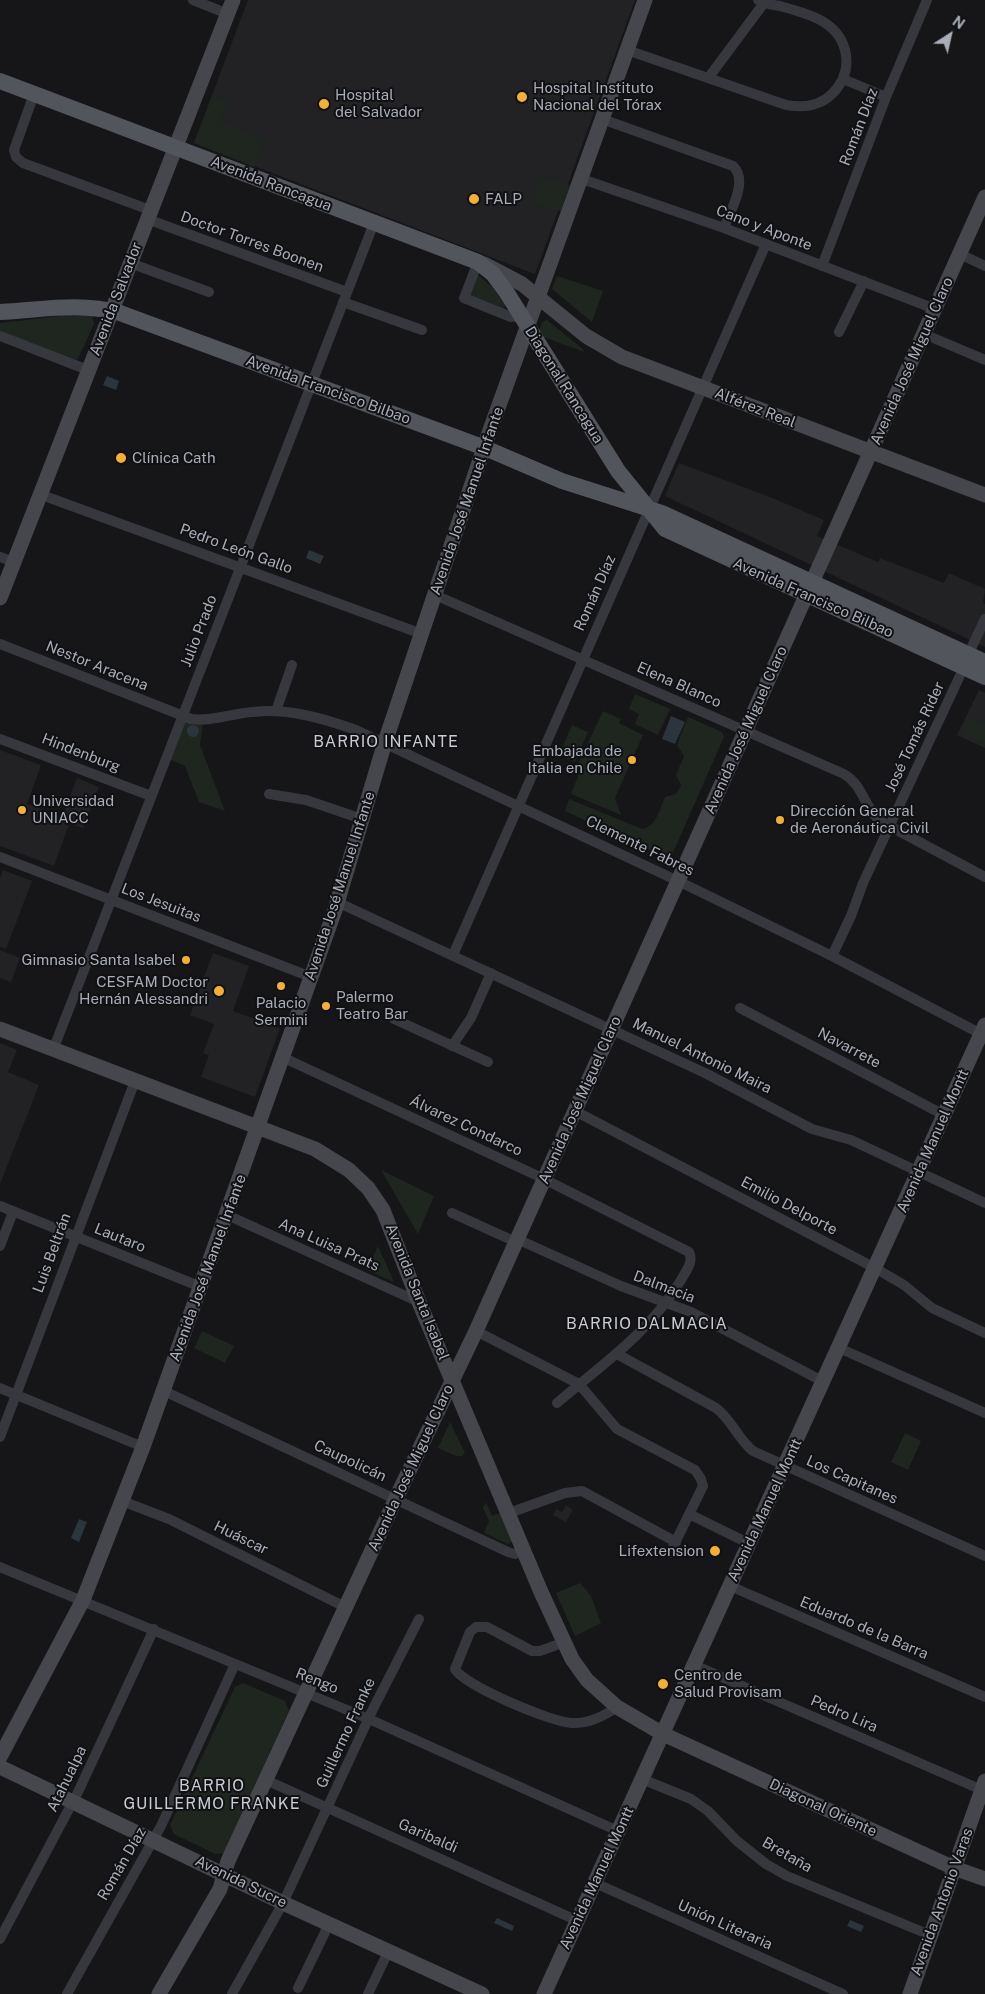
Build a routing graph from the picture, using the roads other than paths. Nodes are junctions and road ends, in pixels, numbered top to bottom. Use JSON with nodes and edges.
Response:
{"nodes":[{"id":1,"x":193,"y":0,"type":"edge"},
{"id":2,"x":645,"y":0,"type":"edge"},
{"id":3,"x":927,"y":0,"type":"edge"},
{"id":4,"x":761,"y":2,"type":"edge"},
{"id":5,"x":230,"y":7,"type":"edge"},
{"id":6,"x":627,"y":50,"type":"junction"},
{"id":7,"x":709,"y":77,"type":"junction"},
{"id":8,"x":843,"y":79,"type":"junction"},
{"id":9,"x":0,"y":81,"type":"edge"},
{"id":10,"x":34,"y":94,"type":"junction"},
{"id":11,"x":886,"y":97,"type":"junction"},
{"id":12,"x":602,"y":119,"type":"junction"},
{"id":13,"x":175,"y":148,"type":"junction"},
{"id":14,"x":582,"y":179,"type":"junction"},
{"id":15,"x":985,"y":198,"type":"edge"},
{"id":16,"x":149,"y":215,"type":"junction"},
{"id":17,"x":374,"y":223,"type":"junction"},
{"id":18,"x":724,"y":228,"type":"junction"},
{"id":19,"x":766,"y":244,"type":"junction"},
{"id":20,"x":960,"y":254,"type":"junction"},
{"id":21,"x":478,"y":262,"type":"junction"},
{"id":22,"x":130,"y":263,"type":"junction"},
{"id":23,"x":822,"y":266,"type":"junction"},
{"id":24,"x":985,"y":266,"type":"edge"},
{"id":25,"x":864,"y":282,"type":"junction"},
{"id":26,"x":209,"y":292,"type":"dead end"},
{"id":27,"x":538,"y":296,"type":"junction"},
{"id":28,"x":345,"y":297,"type":"junction"},
{"id":29,"x":935,"y":309,"type":"junction"},
{"id":30,"x":111,"y":311,"type":"junction"},
{"id":31,"x":0,"y":312,"type":"edge"},
{"id":32,"x":525,"y":321,"type":"junction"},
{"id":33,"x":422,"y":330,"type":"dead end"},
{"id":34,"x":839,"y":332,"type":"dead end"},
{"id":35,"x":924,"y":334,"type":"junction"},
{"id":36,"x":0,"y":336,"type":"edge"},
{"id":37,"x":985,"y":360,"type":"edge"},
{"id":38,"x":88,"y":370,"type":"junction"},
{"id":39,"x":312,"y":384,"type":"junction"},
{"id":40,"x":704,"y":389,"type":"junction"},
{"id":41,"x":485,"y":448,"type":"junction"},
{"id":42,"x":872,"y":452,"type":"junction"},
{"id":43,"x":39,"y":494,"type":"junction"},
{"id":44,"x":985,"y":495,"type":"edge"},
{"id":45,"x":649,"y":509,"type":"junction"},
{"id":46,"x":7,"y":559,"type":"edge"},
{"id":47,"x":240,"y":567,"type":"junction"},
{"id":48,"x":810,"y":588,"type":"junction"},
{"id":49,"x":435,"y":595,"type":"junction"},
{"id":50,"x":0,"y":598,"type":"edge"},
{"id":51,"x":985,"y":619,"type":"edge"},
{"id":52,"x":422,"y":634,"type":"junction"},
{"id":53,"x":0,"y":644,"type":"edge"},
{"id":54,"x":582,"y":658,"type":"junction"},
{"id":55,"x":967,"y":660,"type":"junction"},
{"id":56,"x":985,"y":662,"type":"edge"},
{"id":57,"x":292,"y":664,"type":"dead end"},
{"id":58,"x":985,"y":677,"type":"edge"},
{"id":59,"x":276,"y":711,"type":"junction"},
{"id":60,"x":182,"y":716,"type":"junction"},
{"id":61,"x":746,"y":730,"type":"junction"},
{"id":62,"x":0,"y":739,"type":"edge"},
{"id":63,"x":385,"y":742,"type":"junction"},
{"id":64,"x":269,"y":794,"type":"dead end"},
{"id":65,"x":151,"y":796,"type":"junction"},
{"id":66,"x":518,"y":805,"type":"junction"},
{"id":67,"x":362,"y":819,"type":"junction"},
{"id":68,"x":890,"y":827,"type":"junction"},
{"id":69,"x":0,"y":857,"type":"edge"},
{"id":70,"x":985,"y":876,"type":"edge"},
{"id":71,"x":678,"y":881,"type":"junction"},
{"id":72,"x":111,"y":900,"type":"junction"},
{"id":73,"x":337,"y":902,"type":"junction"},
{"id":74,"x":453,"y":955,"type":"junction"},
{"id":75,"x":832,"y":956,"type":"junction"},
{"id":76,"x":491,"y":973,"type":"junction"},
{"id":77,"x":311,"y":977,"type":"junction"},
{"id":78,"x":740,"y":1008,"type":"dead end"},
{"id":79,"x":394,"y":1019,"type":"dead end"},
{"id":80,"x":612,"y":1028,"type":"junction"},
{"id":81,"x":0,"y":1029,"type":"edge"},
{"id":82,"x":984,"y":1032,"type":"edge"},
{"id":83,"x":452,"y":1046,"type":"junction"},
{"id":84,"x":53,"y":1050,"type":"junction"},
{"id":85,"x":282,"y":1057,"type":"junction"},
{"id":86,"x":488,"y":1062,"type":"dead end"},
{"id":87,"x":134,"y":1080,"type":"junction"},
{"id":88,"x":575,"y":1111,"type":"junction"},
{"id":89,"x":944,"y":1115,"type":"junction"},
{"id":90,"x":258,"y":1127,"type":"junction"},
{"id":91,"x":918,"y":1173,"type":"junction"},
{"id":92,"x":544,"y":1179,"type":"junction"},
{"id":93,"x":985,"y":1204,"type":"edge"},
{"id":94,"x":0,"y":1206,"type":"edge"},
{"id":95,"x":13,"y":1212,"type":"junction"},
{"id":96,"x":452,"y":1213,"type":"dead end"},
{"id":97,"x":227,"y":1215,"type":"junction"},
{"id":98,"x":74,"y":1236,"type":"junction"},
{"id":99,"x":517,"y":1241,"type":"junction"},
{"id":100,"x":0,"y":1246,"type":"edge"},
{"id":101,"x":875,"y":1268,"type":"junction"},
{"id":102,"x":201,"y":1287,"type":"junction"},
{"id":103,"x":419,"y":1302,"type":"junction"},
{"id":104,"x":666,"y":1303,"type":"junction"},
{"id":105,"x":476,"y":1331,"type":"junction"},
{"id":106,"x":985,"y":1333,"type":"edge"},
{"id":107,"x":839,"y":1348,"type":"junction"},
{"id":108,"x":617,"y":1354,"type":"junction"},
{"id":109,"x":452,"y":1379,"type":"junction"},
{"id":110,"x":824,"y":1382,"type":"junction"},
{"id":111,"x":579,"y":1384,"type":"junction"},
{"id":112,"x":0,"y":1388,"type":"edge"},
{"id":113,"x":164,"y":1391,"type":"junction"},
{"id":114,"x":18,"y":1395,"type":"junction"},
{"id":115,"x":557,"y":1403,"type":"dead end"},
{"id":116,"x":985,"y":1413,"type":"edge"},
{"id":117,"x":436,"y":1414,"type":"junction"},
{"id":118,"x":466,"y":1416,"type":"junction"},
{"id":119,"x":0,"y":1437,"type":"edge"},
{"id":120,"x":144,"y":1447,"type":"junction"},
{"id":121,"x":786,"y":1466,"type":"junction"},
{"id":122,"x":396,"y":1499,"type":"junction"},
{"id":123,"x":122,"y":1501,"type":"junction"},
{"id":124,"x":509,"y":1513,"type":"junction"},
{"id":125,"x":689,"y":1514,"type":"junction"},
{"id":126,"x":676,"y":1542,"type":"junction"},
{"id":127,"x":750,"y":1544,"type":"junction"},
{"id":128,"x":523,"y":1550,"type":"junction"},
{"id":129,"x":670,"y":1553,"type":"dead end"},
{"id":130,"x":985,"y":1556,"type":"edge"},
{"id":131,"x":0,"y":1567,"type":"edge"},
{"id":132,"x":730,"y":1586,"type":"junction"},
{"id":133,"x":83,"y":1600,"type":"junction"},
{"id":134,"x":346,"y":1607,"type":"junction"},
{"id":135,"x":418,"y":1619,"type":"dead end"},
{"id":136,"x":154,"y":1629,"type":"junction"},
{"id":137,"x":564,"y":1642,"type":"junction"},
{"id":138,"x":235,"y":1664,"type":"junction"},
{"id":139,"x":694,"y":1665,"type":"junction"},
{"id":140,"x":306,"y":1692,"type":"junction"},
{"id":141,"x":985,"y":1697,"type":"edge"},
{"id":142,"x":617,"y":1707,"type":"junction"},
{"id":143,"x":369,"y":1719,"type":"junction"},
{"id":144,"x":663,"y":1734,"type":"junction"},
{"id":145,"x":0,"y":1757,"type":"edge"},
{"id":146,"x":0,"y":1767,"type":"edge"},
{"id":147,"x":642,"y":1779,"type":"junction"},
{"id":148,"x":266,"y":1780,"type":"junction"},
{"id":149,"x":984,"y":1786,"type":"edge"},
{"id":150,"x":73,"y":1802,"type":"junction"},
{"id":151,"x":327,"y":1808,"type":"junction"},
{"id":152,"x":618,"y":1831,"type":"junction"},
{"id":153,"x":152,"y":1839,"type":"junction"},
{"id":154,"x":954,"y":1868,"type":"junction"},
{"id":155,"x":224,"y":1874,"type":"junction"},
{"id":156,"x":985,"y":1879,"type":"edge"},
{"id":157,"x":596,"y":1883,"type":"junction"},
{"id":158,"x":283,"y":1903,"type":"junction"},
{"id":159,"x":578,"y":1921,"type":"junction"},
{"id":160,"x":329,"y":1924,"type":"junction"},
{"id":161,"x":930,"y":1935,"type":"junction"},
{"id":162,"x":0,"y":1939,"type":"edge"},
{"id":163,"x":388,"y":1952,"type":"junction"},
{"id":164,"x":298,"y":1988,"type":"dead end"},
{"id":165,"x":67,"y":1994,"type":"edge"},
{"id":166,"x":159,"y":1994,"type":"edge"},
{"id":167,"x":232,"y":1994,"type":"edge"},
{"id":168,"x":368,"y":1994,"type":"edge"},
{"id":169,"x":482,"y":1994,"type":"edge"},
{"id":170,"x":544,"y":1994,"type":"edge"},
{"id":171,"x":843,"y":1994,"type":"edge"},
{"id":172,"x":910,"y":1994,"type":"edge"}],
"edges":[{"from":1,"to":5,"type":"street"},
{"from":2,"to":6,"type":"street","name":"Avenida José Manuel Infante"},
{"from":3,"to":11,"type":"street","name":"Román Díaz"},
{"from":4,"to":7,"type":"street"},
{"from":4,"to":8,"type":"street"},
{"from":5,"to":13,"type":"street","name":"Avenida Salvador"},
{"from":6,"to":7,"type":"street"},
{"from":6,"to":12,"type":"street","name":"Avenida José Manuel Infante"},
{"from":7,"to":8,"type":"street"},
{"from":8,"to":11,"type":"street"},
{"from":9,"to":10,"type":"main road","name":"Avenida Rancagua"},
{"from":10,"to":13,"type":"main road","name":"Avenida Rancagua"},
{"from":10,"to":16,"type":"street","name":"Doctor Torres Boonen"},
{"from":11,"to":23,"type":"street","name":"Román Díaz"},
{"from":12,"to":14,"type":"street","name":"Avenida José Manuel Infante"},
{"from":12,"to":18,"type":"street"},
{"from":13,"to":16,"type":"street","name":"Avenida Salvador"},
{"from":13,"to":17,"type":"main road","name":"Avenida Rancagua"},
{"from":14,"to":18,"type":"street","name":"Cano y Aponte"},
{"from":14,"to":27,"type":"street","name":"Avenida José Manuel Infante"},
{"from":15,"to":20,"type":"street","name":"Avenida José Miguel Claro"},
{"from":16,"to":22,"type":"street","name":"Avenida Salvador"},
{"from":16,"to":28,"type":"street","name":"Doctor Torres Boonen"},
{"from":17,"to":21,"type":"main road","name":"Avenida Rancagua"},
{"from":17,"to":28,"type":"street","name":"Julio Prado"},
{"from":18,"to":19,"type":"street","name":"Cano y Aponte"},
{"from":19,"to":23,"type":"street","name":"Cano y Aponte"},
{"from":19,"to":40,"type":"street","name":"Román Díaz"},
{"from":20,"to":24,"type":"street"},
{"from":20,"to":29,"type":"street","name":"Avenida José Miguel Claro"},
{"from":21,"to":27,"type":"street","name":"Avenida Rancagua"},
{"from":21,"to":32,"type":"main road","name":"Diagonal Rancagua"},
{"from":21,"to":32,"type":"street"},
{"from":22,"to":26,"type":"street"},
{"from":22,"to":30,"type":"street","name":"Avenida Salvador"},
{"from":23,"to":25,"type":"street","name":"Cano y Aponte"},
{"from":25,"to":29,"type":"street","name":"Cano y Aponte"},
{"from":25,"to":34,"type":"street"},
{"from":27,"to":32,"type":"street","name":"Avenida José Manuel Infante"},
{"from":27,"to":40,"type":"street","name":"Alférez Real"},
{"from":28,"to":33,"type":"street","name":"Doctor Torres Boonen"},
{"from":28,"to":39,"type":"street","name":"Julio Prado"},
{"from":29,"to":35,"type":"street","name":"Avenida José Miguel Claro"},
{"from":30,"to":31,"type":"main road","name":"Avenida Francisco Bilbao"},
{"from":30,"to":38,"type":"street","name":"Avenida Salvador"},
{"from":30,"to":39,"type":"main road","name":"Avenida Francisco Bilbao"},
{"from":32,"to":41,"type":"street","name":"Avenida José Manuel Infante"},
{"from":32,"to":45,"type":"main road","name":"Diagonal Rancagua"},
{"from":35,"to":37,"type":"street"},
{"from":35,"to":42,"type":"street","name":"Avenida José Miguel Claro"},
{"from":36,"to":38,"type":"street"},
{"from":38,"to":43,"type":"street","name":"Avenida Salvador"},
{"from":39,"to":41,"type":"main road","name":"Avenida Francisco Bilbao"},
{"from":39,"to":47,"type":"street","name":"Julio Prado"},
{"from":40,"to":42,"type":"street","name":"Alférez Real"},
{"from":40,"to":45,"type":"street","name":"Román Díaz"},
{"from":41,"to":45,"type":"main road","name":"Avenida Francisco Bilbao"},
{"from":41,"to":49,"type":"street","name":"Avenida José Manuel Infante"},
{"from":42,"to":44,"type":"street","name":"Alférez Real"},
{"from":42,"to":48,"type":"street","name":"Avenida José Miguel Claro"},
{"from":43,"to":46,"type":"street","name":"Avenida Salvador"},
{"from":43,"to":47,"type":"street","name":"Pedro León Gallo"},
{"from":45,"to":48,"type":"main road","name":"Avenida Francisco Bilbao"},
{"from":45,"to":54,"type":"street","name":"Román Díaz"},
{"from":46,"to":50,"type":"street","name":"Avenida Salvador"},
{"from":47,"to":52,"type":"street","name":"Pedro León Gallo"},
{"from":47,"to":60,"type":"street","name":"Julio Prado"},
{"from":48,"to":55,"type":"main road","name":"Avenida Francisco Bilbao"},
{"from":48,"to":61,"type":"street","name":"Avenida José Miguel Claro"},
{"from":49,"to":52,"type":"street","name":"Avenida José Manuel Infante"},
{"from":49,"to":54,"type":"street","name":"Elena Blanco"},
{"from":51,"to":55,"type":"street","name":"José Tomás Rider"},
{"from":52,"to":63,"type":"street","name":"Avenida José Manuel Infante"},
{"from":53,"to":60,"type":"street","name":"Nestor Aracena"},
{"from":54,"to":61,"type":"street","name":"Elena Blanco"},
{"from":54,"to":66,"type":"street","name":"Román Díaz"},
{"from":55,"to":56,"type":"main road","name":"Avenida Francisco Bilbao"},
{"from":55,"to":58,"type":"main road","name":"Avenida Francisco Bilbao"},
{"from":55,"to":68,"type":"street","name":"José Tomás Rider"},
{"from":57,"to":59,"type":"street"},
{"from":59,"to":60,"type":"street","name":"Clemente Fabres"},
{"from":59,"to":63,"type":"street","name":"Clemente Fabres"},
{"from":60,"to":65,"type":"street","name":"Julio Prado"},
{"from":61,"to":68,"type":"street","name":"Elena Blanco"},
{"from":61,"to":71,"type":"street","name":"Avenida José Miguel Claro"},
{"from":62,"to":65,"type":"street","name":"Hindenburg"},
{"from":63,"to":66,"type":"street","name":"Clemente Fabres"},
{"from":63,"to":67,"type":"street","name":"Avenida José Manuel Infante"},
{"from":64,"to":67,"type":"street"},
{"from":65,"to":72,"type":"street","name":"Julio Prado"},
{"from":66,"to":71,"type":"street","name":"Clemente Fabres"},
{"from":66,"to":74,"type":"street","name":"Román Díaz"},
{"from":67,"to":73,"type":"street","name":"Avenida José Manuel Infante"},
{"from":68,"to":70,"type":"street","name":"Elena Blanco"},
{"from":68,"to":75,"type":"street","name":"José Tomás Rider"},
{"from":69,"to":72,"type":"street","name":"Los Jesuitas"},
{"from":71,"to":75,"type":"street","name":"Clemente Fabres"},
{"from":71,"to":80,"type":"street","name":"Avenida José Miguel Claro"},
{"from":72,"to":77,"type":"street","name":"Los Jesuitas"},
{"from":72,"to":84,"type":"street","name":"Julio Prado"},
{"from":73,"to":74,"type":"street","name":"Manuel Antonio Maira"},
{"from":73,"to":77,"type":"street","name":"Avenida José Manuel Infante"},
{"from":74,"to":76,"type":"street","name":"Manuel Antonio Maira"},
{"from":75,"to":82,"type":"street","name":"Clemente Fabres"},
{"from":76,"to":80,"type":"street","name":"Manuel Antonio Maira"},
{"from":76,"to":83,"type":"street"},
{"from":77,"to":85,"type":"street","name":"Avenida José Manuel Infante"},
{"from":78,"to":89,"type":"street","name":"Navarrete"},
{"from":79,"to":83,"type":"street"},
{"from":80,"to":88,"type":"street","name":"Avenida José Miguel Claro"},
{"from":80,"to":91,"type":"street","name":"Manuel Antonio Maira"},
{"from":81,"to":84,"type":"street","name":"Avenida Santa Isabel"},
{"from":82,"to":89,"type":"street","name":"Avenida Manuel Montt"},
{"from":83,"to":86,"type":"street"},
{"from":84,"to":87,"type":"street","name":"Avenida Santa Isabel"},
{"from":85,"to":90,"type":"street","name":"Avenida José Manuel Infante"},
{"from":85,"to":92,"type":"street","name":"Álvarez Condarco"},
{"from":87,"to":90,"type":"street","name":"Avenida Santa Isabel"},
{"from":87,"to":98,"type":"street","name":"Luis Beltrán"},
{"from":88,"to":92,"type":"street","name":"Avenida José Miguel Claro"},
{"from":88,"to":101,"type":"street","name":"Emilio Delporte"},
{"from":89,"to":91,"type":"street","name":"Avenida Manuel Montt"},
{"from":90,"to":97,"type":"street","name":"Avenida José Manuel Infante"},
{"from":90,"to":103,"type":"street","name":"Avenida Santa Isabel"},
{"from":91,"to":93,"type":"street","name":"Manuel Antonio Maira"},
{"from":91,"to":101,"type":"street","name":"Avenida Manuel Montt"},
{"from":92,"to":99,"type":"street","name":"Avenida José Miguel Claro"},
{"from":92,"to":104,"type":"street","name":"Álvarez Condarco"},
{"from":94,"to":95,"type":"street","name":"Lautaro"},
{"from":95,"to":98,"type":"street","name":"Lautaro"},
{"from":95,"to":100,"type":"street"},
{"from":96,"to":99,"type":"street","name":"Dalmacia"},
{"from":97,"to":102,"type":"street","name":"Avenida José Manuel Infante"},
{"from":97,"to":103,"type":"street","name":"Ana Luisa Prats"},
{"from":98,"to":102,"type":"street","name":"Lautaro"},
{"from":98,"to":114,"type":"street","name":"Luis Beltrán"},
{"from":99,"to":104,"type":"street","name":"Dalmacia"},
{"from":99,"to":105,"type":"street","name":"Avenida José Miguel Claro"},
{"from":101,"to":106,"type":"street","name":"Emilio Delporte"},
{"from":101,"to":107,"type":"street","name":"Avenida Manuel Montt"},
{"from":102,"to":113,"type":"street","name":"Avenida José Manuel Infante"},
{"from":103,"to":109,"type":"street","name":"Avenida Santa Isabel"},
{"from":104,"to":108,"type":"street"},
{"from":104,"to":110,"type":"street","name":"Dalmacia"},
{"from":105,"to":109,"type":"street","name":"Avenida José Miguel Claro"},
{"from":105,"to":111,"type":"street"},
{"from":107,"to":110,"type":"street","name":"Avenida Manuel Montt"},
{"from":107,"to":116,"type":"street"},
{"from":108,"to":111,"type":"street"},
{"from":108,"to":121,"type":"street","name":"Los Capitanes"},
{"from":109,"to":117,"type":"street","name":"Avenida José Miguel Claro"},
{"from":109,"to":118,"type":"street","name":"Avenida Santa Isabel"},
{"from":110,"to":121,"type":"street","name":"Avenida Manuel Montt"},
{"from":111,"to":115,"type":"street"},
{"from":111,"to":125,"type":"street"},
{"from":112,"to":114,"type":"street"},
{"from":113,"to":120,"type":"street","name":"Avenida José Manuel Infante"},
{"from":113,"to":122,"type":"street","name":"Caupolicán"},
{"from":114,"to":119,"type":"street","name":"Luis Beltrán"},
{"from":114,"to":120,"type":"street"},
{"from":117,"to":118,"type":"street"},
{"from":117,"to":122,"type":"street","name":"Avenida José Miguel Claro"},
{"from":118,"to":124,"type":"street","name":"Avenida Santa Isabel"},
{"from":120,"to":123,"type":"street","name":"Avenida José Manuel Infante"},
{"from":121,"to":127,"type":"street","name":"Avenida Manuel Montt"},
{"from":121,"to":130,"type":"street","name":"Los Capitanes"},
{"from":122,"to":128,"type":"street","name":"Caupolicán"},
{"from":122,"to":134,"type":"street","name":"Avenida José Miguel Claro"},
{"from":123,"to":133,"type":"street","name":"Avenida José Manuel Infante"},
{"from":123,"to":134,"type":"street","name":"Huáscar"},
{"from":124,"to":126,"type":"street"},
{"from":124,"to":128,"type":"street","name":"Avenida Santa Isabel"},
{"from":125,"to":126,"type":"street"},
{"from":125,"to":127,"type":"street"},
{"from":126,"to":129,"type":"street"},
{"from":127,"to":132,"type":"street","name":"Avenida Manuel Montt"},
{"from":128,"to":137,"type":"street","name":"Avenida Santa Isabel"},
{"from":131,"to":133,"type":"street","name":"Rengo"},
{"from":132,"to":139,"type":"street","name":"Avenida Manuel Montt"},
{"from":132,"to":141,"type":"street","name":"Eduardo de la Barra"},
{"from":133,"to":136,"type":"street","name":"Rengo"},
{"from":133,"to":145,"type":"street","name":"Avenida José Manuel Infante"},
{"from":134,"to":140,"type":"street","name":"Avenida José Miguel Claro"},
{"from":135,"to":143,"type":"street","name":"Guillermo Franke"},
{"from":136,"to":138,"type":"street","name":"Rengo"},
{"from":136,"to":150,"type":"street","name":"Atahualpa"},
{"from":137,"to":142,"type":"street","name":"Avenida Santa Isabel"},
{"from":137,"to":142,"type":"street"},
{"from":138,"to":140,"type":"street","name":"Rengo"},
{"from":138,"to":153,"type":"street","name":"Román Díaz"},
{"from":139,"to":144,"type":"street","name":"Avenida Manuel Montt"},
{"from":139,"to":149,"type":"street","name":"Pedro Lira"},
{"from":140,"to":143,"type":"street","name":"Rengo"},
{"from":140,"to":148,"type":"street","name":"Avenida José Miguel Claro"},
{"from":142,"to":144,"type":"street","name":"Avenida Santa Isabel"},
{"from":143,"to":151,"type":"street","name":"Guillermo Franke"},
{"from":143,"to":152,"type":"street","name":"Rengo"},
{"from":144,"to":147,"type":"street","name":"Avenida Manuel Montt"},
{"from":144,"to":154,"type":"street","name":"Diagonal Oriente"},
{"from":146,"to":150,"type":"street","name":"Avenida Sucre"},
{"from":147,"to":152,"type":"street","name":"Avenida Manuel Montt"},
{"from":147,"to":161,"type":"street","name":"Bretaña"},
{"from":148,"to":151,"type":"street","name":"Garibaldi"},
{"from":148,"to":155,"type":"street","name":"Avenida José Miguel Claro"},
{"from":149,"to":154,"type":"street","name":"Avenida Antonio Varas"},
{"from":150,"to":153,"type":"street","name":"Avenida Sucre"},
{"from":150,"to":162,"type":"street","name":"Atahualpa"},
{"from":151,"to":158,"type":"street","name":"Guillermo Franke"},
{"from":151,"to":159,"type":"street","name":"Garibaldi"},
{"from":152,"to":157,"type":"street","name":"Avenida Manuel Montt"},
{"from":153,"to":155,"type":"street","name":"Avenida Sucre"},
{"from":153,"to":165,"type":"street","name":"Román Díaz"},
{"from":154,"to":156,"type":"street","name":"Diagonal Oriente"},
{"from":154,"to":161,"type":"street","name":"Avenida Antonio Varas"},
{"from":155,"to":158,"type":"street","name":"Avenida Sucre"},
{"from":155,"to":166,"type":"street","name":"Avenida José Miguel Claro"},
{"from":157,"to":159,"type":"street","name":"Avenida Manuel Montt"},
{"from":157,"to":171,"type":"street","name":"Unión Literaria"},
{"from":158,"to":160,"type":"street","name":"Avenida Sucre"},
{"from":158,"to":167,"type":"street","name":"Guillermo Franke"},
{"from":159,"to":170,"type":"street","name":"Avenida Manuel Montt"},
{"from":160,"to":163,"type":"street","name":"Avenida Sucre"},
{"from":160,"to":164,"type":"street"},
{"from":161,"to":172,"type":"street","name":"Avenida Antonio Varas"},
{"from":163,"to":168,"type":"street"},
{"from":163,"to":169,"type":"street","name":"Avenida Sucre"}]}
